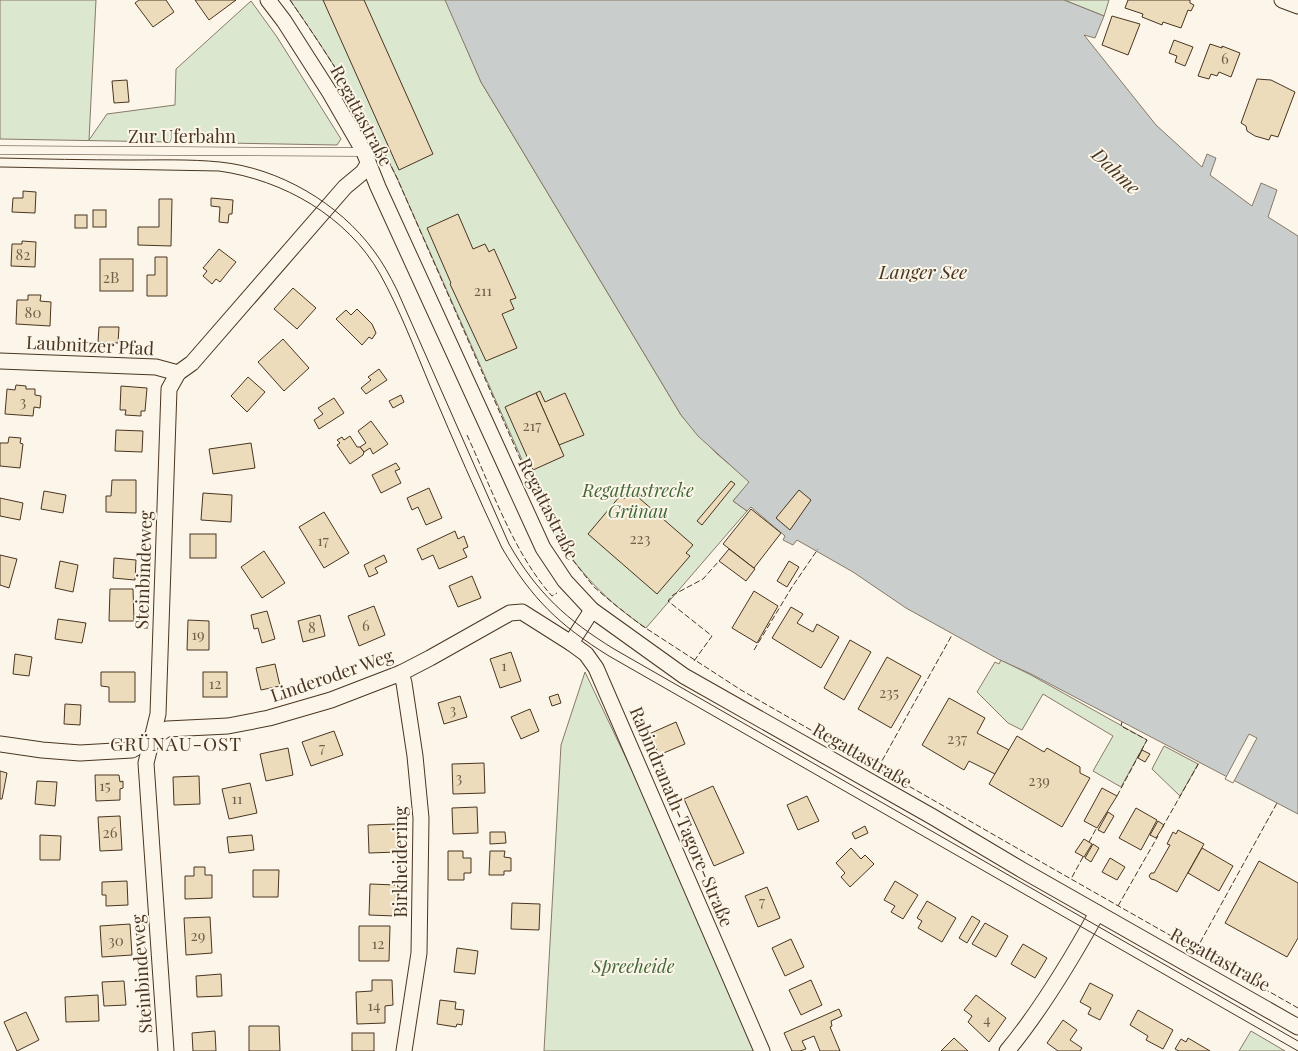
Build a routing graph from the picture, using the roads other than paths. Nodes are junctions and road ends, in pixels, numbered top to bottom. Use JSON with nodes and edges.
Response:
{"nodes":[{"id":1,"x":268,"y":0,"type":"edge"},
{"id":2,"x":1282,"y":0,"type":"edge"},
{"id":3,"x":1298,"y":6,"type":"edge"},
{"id":4,"x":0,"y":150,"type":"edge"},
{"id":5,"x":366,"y":158,"type":"junction"},
{"id":6,"x":0,"y":361,"type":"edge"},
{"id":7,"x":178,"y":373,"type":"junction"},
{"id":8,"x":592,"y":610,"type":"junction"},
{"id":9,"x":571,"y":643,"type":"junction"},
{"id":10,"x":401,"y":673,"type":"junction"},
{"id":11,"x":152,"y":738,"type":"junction"},
{"id":12,"x":0,"y":744,"type":"edge"},
{"id":13,"x":1097,"y":913,"type":"junction"},
{"id":14,"x":1298,"y":1026,"type":"edge"},
{"id":15,"x":166,"y":1051,"type":"edge"},
{"id":16,"x":404,"y":1051,"type":"edge"},
{"id":17,"x":762,"y":1051,"type":"edge"},
{"id":18,"x":1007,"y":1051,"type":"edge"}],
"edges":[{"from":1,"to":5,"type":"street","name":"Regattastraße"},
{"from":2,"to":3,"type":"street"},
{"from":4,"to":5,"type":"lane","name":"Zur Uferbahn"},
{"from":5,"to":7,"type":"street","name":"Steinbindeweg"},
{"from":5,"to":8,"type":"street","name":"Regattastraße"},
{"from":6,"to":7,"type":"street","name":"Laubnitzer Pfad"},
{"from":7,"to":11,"type":"street","name":"Steinbindeweg"},
{"from":8,"to":9,"type":"street"},
{"from":8,"to":13,"type":"street","name":"Regattastraße"},
{"from":9,"to":10,"type":"street","name":"Linderoder Weg"},
{"from":9,"to":17,"type":"street","name":"Rabindranath-Tagore-Straße"},
{"from":10,"to":11,"type":"street","name":"Linderoder Weg"},
{"from":10,"to":16,"type":"street","name":"Birkheidering"},
{"from":11,"to":12,"type":"street","name":"Linderoder Weg"},
{"from":11,"to":15,"type":"street","name":"Steinbindeweg"},
{"from":13,"to":14,"type":"street","name":"Regattastraße"},
{"from":13,"to":18,"type":"street"}]}
